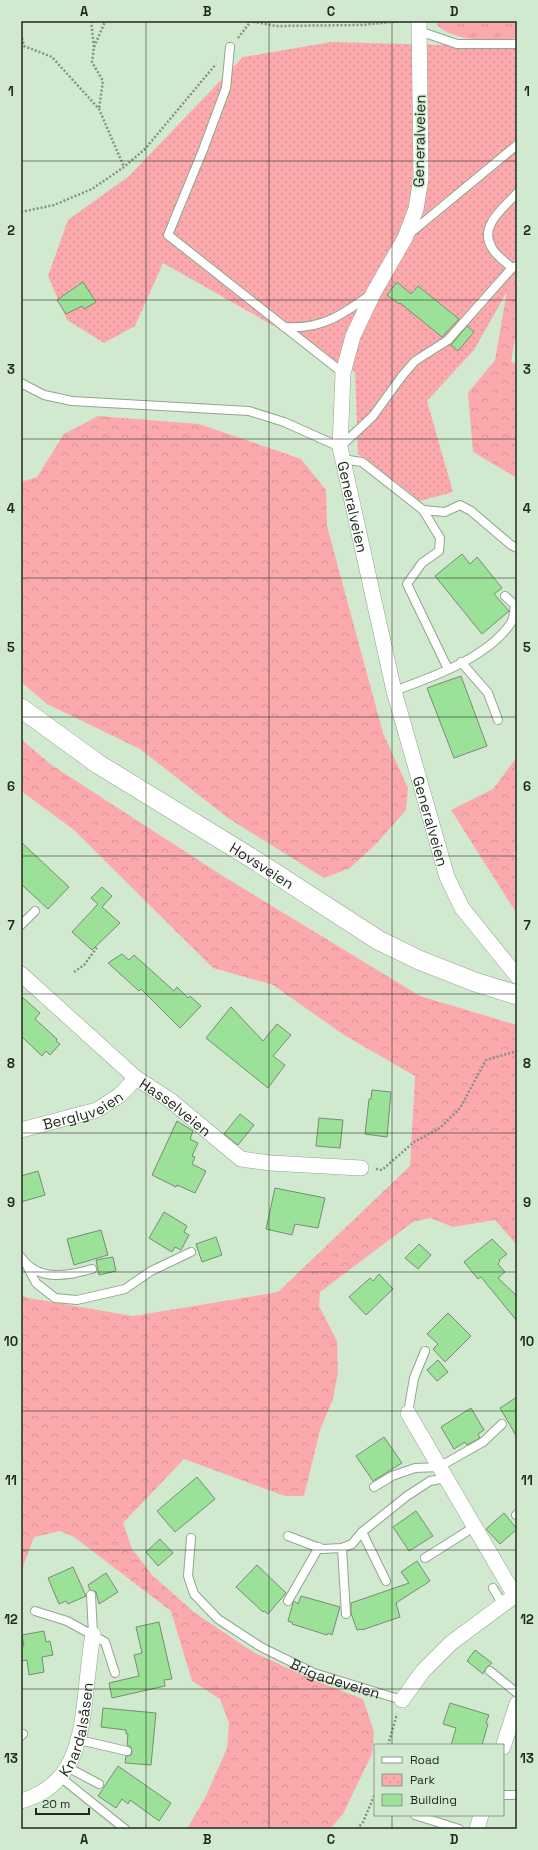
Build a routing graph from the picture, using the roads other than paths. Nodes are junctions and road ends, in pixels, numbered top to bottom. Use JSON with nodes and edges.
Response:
{"nodes":[{"id":1,"x":419,"y":26,"type":"edge"},
{"id":2,"x":517,"y":44,"type":"edge"},
{"id":3,"x":230,"y":46,"type":"road end"},
{"id":4,"x":517,"y":145,"type":"edge"},
{"id":5,"x":517,"y":193,"type":"edge"},
{"id":6,"x":405,"y":238,"type":"junction"},
{"id":7,"x":514,"y":267,"type":"edge"},
{"id":8,"x":374,"y":292,"type":"junction"},
{"id":9,"x":284,"y":327,"type":"junction"},
{"id":10,"x":343,"y":373,"type":"junction"},
{"id":11,"x":21,"y":383,"type":"edge"},
{"id":12,"x":341,"y":453,"type":"junction"},
{"id":13,"x":423,"y":510,"type":"junction"},
{"id":14,"x":517,"y":548,"type":"edge"},
{"id":15,"x":505,"y":596,"type":"dead end"},
{"id":16,"x":462,"y":662,"type":"junction"},
{"id":17,"x":448,"y":669,"type":"junction"},
{"id":18,"x":394,"y":691,"type":"junction"},
{"id":19,"x":21,"y":708,"type":"edge"},
{"id":20,"x":498,"y":720,"type":"dead end"},
{"id":21,"x":35,"y":911,"type":"dead end"},
{"id":22,"x":21,"y":925,"type":"edge"},
{"id":23,"x":21,"y":974,"type":"edge"},
{"id":24,"x":517,"y":976,"type":"edge"},
{"id":25,"x":517,"y":995,"type":"edge"},
{"id":26,"x":136,"y":1078,"type":"junction"},
{"id":27,"x":21,"y":1130,"type":"edge"},
{"id":28,"x":361,"y":1168,"type":"road end"},
{"id":29,"x":191,"y":1252,"type":"dead end"},
{"id":30,"x":21,"y":1257,"type":"edge"},
{"id":31,"x":26,"y":1264,"type":"junction"},
{"id":32,"x":92,"y":1269,"type":"dead end"},
{"id":33,"x":425,"y":1351,"type":"dead end"},
{"id":34,"x":408,"y":1413,"type":"joint"},
{"id":35,"x":502,"y":1424,"type":"dead end"},
{"id":36,"x":443,"y":1472,"type":"junction"},
{"id":37,"x":374,"y":1486,"type":"dead end"},
{"id":38,"x":474,"y":1527,"type":"junction"},
{"id":39,"x":362,"y":1532,"type":"junction"},
{"id":40,"x":288,"y":1536,"type":"dead end"},
{"id":41,"x":191,"y":1538,"type":"dead end"},
{"id":42,"x":319,"y":1547,"type":"junction"},
{"id":43,"x":342,"y":1548,"type":"junction"},
{"id":44,"x":425,"y":1558,"type":"dead end"},
{"id":45,"x":386,"y":1581,"type":"dead end"},
{"id":46,"x":493,"y":1588,"type":"dead end"},
{"id":47,"x":516,"y":1595,"type":"edge"},
{"id":48,"x":91,"y":1596,"type":"dead end"},
{"id":49,"x":288,"y":1602,"type":"dead end"},
{"id":50,"x":503,"y":1605,"type":"junction"},
{"id":51,"x":34,"y":1611,"type":"dead end"},
{"id":52,"x":346,"y":1614,"type":"dead end"},
{"id":53,"x":93,"y":1634,"type":"junction"},
{"id":54,"x":490,"y":1670,"type":"dead end"},
{"id":55,"x":115,"y":1673,"type":"dead end"},
{"id":56,"x":517,"y":1694,"type":"edge"},
{"id":57,"x":402,"y":1700,"type":"joint"},
{"id":58,"x":517,"y":1704,"type":"edge"},
{"id":59,"x":79,"y":1740,"type":"junction"},
{"id":60,"x":504,"y":1744,"type":"edge"},
{"id":61,"x":127,"y":1751,"type":"dead end"},
{"id":62,"x":63,"y":1772,"type":"junction"},
{"id":63,"x":99,"y":1784,"type":"dead end"},
{"id":64,"x":504,"y":1794,"type":"edge"},
{"id":65,"x":517,"y":1796,"type":"edge"},
{"id":66,"x":21,"y":1801,"type":"edge"},
{"id":67,"x":418,"y":1816,"type":"edge"},
{"id":68,"x":481,"y":1816,"type":"edge"},
{"id":69,"x":125,"y":1829,"type":"edge"},
{"id":70,"x":459,"y":1829,"type":"edge"},
{"id":71,"x":477,"y":1829,"type":"edge"}],
"edges":[{"from":1,"to":2,"type":"lane"},
{"from":1,"to":6,"type":"street","name":"Generalveien"},
{"from":3,"to":9,"type":"lane"},
{"from":4,"to":6,"type":"lane"},
{"from":5,"to":7,"type":"lane"},
{"from":6,"to":8,"type":"street","name":"Generalveien"},
{"from":7,"to":12,"type":"lane"},
{"from":8,"to":9,"type":"lane"},
{"from":8,"to":10,"type":"street","name":"Generalveien"},
{"from":9,"to":10,"type":"lane"},
{"from":10,"to":12,"type":"street","name":"Generalveien"},
{"from":11,"to":12,"type":"lane"},
{"from":12,"to":13,"type":"lane"},
{"from":12,"to":18,"type":"street","name":"Generalveien"},
{"from":13,"to":14,"type":"lane"},
{"from":13,"to":17,"type":"lane"},
{"from":15,"to":16,"type":"lane"},
{"from":16,"to":17,"type":"lane"},
{"from":16,"to":20,"type":"lane"},
{"from":17,"to":18,"type":"lane"},
{"from":18,"to":24,"type":"street","name":"Generalveien"},
{"from":19,"to":25,"type":"street","name":"Hovsveien"},
{"from":21,"to":22,"type":"lane"},
{"from":23,"to":26,"type":"street","name":"Hasselveien"},
{"from":26,"to":27,"type":"street","name":"Berglyveien"},
{"from":26,"to":28,"type":"street","name":"Hasselveien"},
{"from":29,"to":31,"type":"lane"},
{"from":30,"to":31,"type":"lane"},
{"from":31,"to":32,"type":"lane"},
{"from":33,"to":34,"type":"lane"},
{"from":34,"to":36,"type":"street"},
{"from":35,"to":36,"type":"lane"},
{"from":36,"to":37,"type":"lane"},
{"from":36,"to":38,"type":"street"},
{"from":36,"to":39,"type":"lane"},
{"from":38,"to":44,"type":"lane"},
{"from":38,"to":47,"type":"street"},
{"from":39,"to":43,"type":"lane"},
{"from":39,"to":45,"type":"lane"},
{"from":40,"to":42,"type":"lane"},
{"from":41,"to":57,"type":"lane","name":"Brigadeveien"},
{"from":42,"to":43,"type":"lane"},
{"from":42,"to":49,"type":"lane"},
{"from":43,"to":52,"type":"lane"},
{"from":46,"to":50,"type":"lane"},
{"from":47,"to":50,"type":"street"},
{"from":48,"to":53,"type":"lane"},
{"from":50,"to":57,"type":"street"},
{"from":51,"to":53,"type":"lane"},
{"from":53,"to":55,"type":"lane"},
{"from":53,"to":59,"type":"street","name":"Knardalsåsen"},
{"from":54,"to":56,"type":"lane"},
{"from":58,"to":60,"type":"street"},
{"from":59,"to":61,"type":"lane"},
{"from":59,"to":62,"type":"street","name":"Knardalsåsen"},
{"from":62,"to":63,"type":"lane"},
{"from":62,"to":66,"type":"street","name":"Knardalsåsen"},
{"from":62,"to":69,"type":"lane"},
{"from":64,"to":65,"type":"lane"},
{"from":67,"to":70,"type":"lane"},
{"from":68,"to":71,"type":"street"}]}
